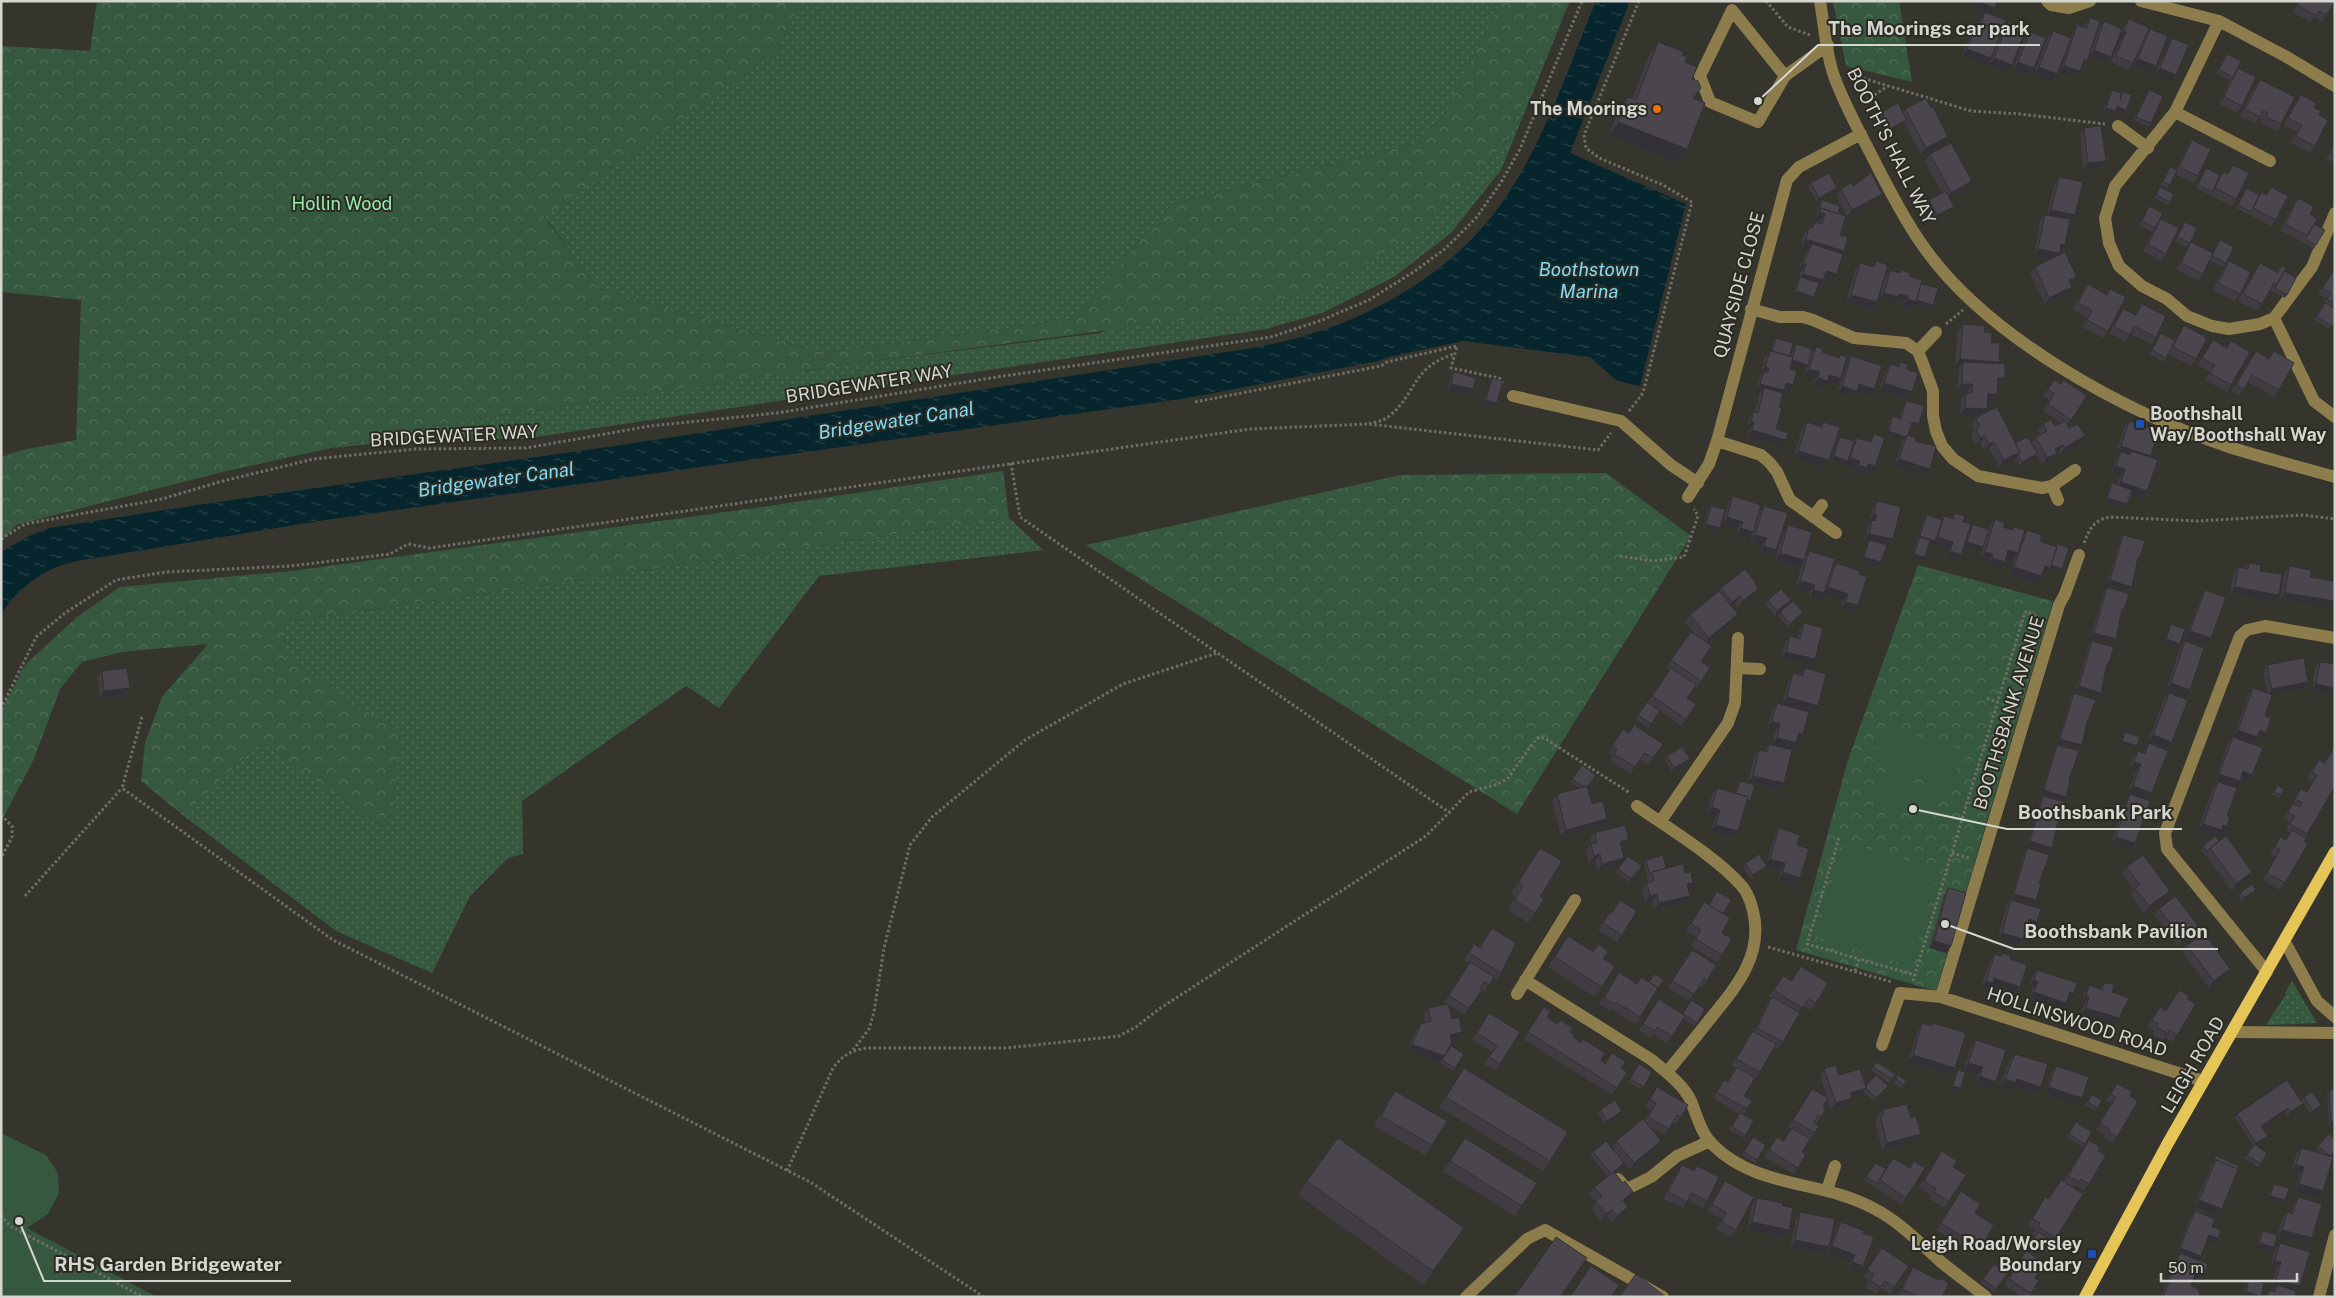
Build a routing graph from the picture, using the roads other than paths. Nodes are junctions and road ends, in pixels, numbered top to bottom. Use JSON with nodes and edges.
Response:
{"nodes":[{"id":1,"x":1820,"y":1,"type":"edge"},
{"id":2,"x":2047,"y":1,"type":"edge"},
{"id":3,"x":2090,"y":1,"type":"edge"},
{"id":4,"x":2141,"y":1,"type":"edge"},
{"id":5,"x":2219,"y":21,"type":"junction"},
{"id":6,"x":1828,"y":46,"type":"junction"},
{"id":7,"x":1785,"y":76,"type":"junction"},
{"id":8,"x":2335,"y":86,"type":"edge"},
{"id":9,"x":2175,"y":112,"type":"junction"},
{"id":10,"x":2118,"y":126,"type":"road end"},
{"id":11,"x":1861,"y":134,"type":"junction"},
{"id":12,"x":2148,"y":148,"type":"junction"},
{"id":13,"x":2270,"y":160,"type":"dead end"},
{"id":14,"x":2335,"y":213,"type":"edge"},
{"id":15,"x":1751,"y":309,"type":"junction"},
{"id":16,"x":2274,"y":318,"type":"junction"},
{"id":17,"x":1936,"y":332,"type":"road end"},
{"id":18,"x":1918,"y":351,"type":"junction"},
{"id":19,"x":1513,"y":396,"type":"road end"},
{"id":20,"x":2335,"y":418,"type":"edge"},
{"id":21,"x":1717,"y":441,"type":"junction"},
{"id":22,"x":2075,"y":470,"type":"dead end"},
{"id":23,"x":2335,"y":477,"type":"edge"},
{"id":24,"x":1698,"y":483,"type":"junction"},
{"id":25,"x":2052,"y":486,"type":"junction"},
{"id":26,"x":1688,"y":498,"type":"road end"},
{"id":27,"x":2058,"y":500,"type":"dead end"},
{"id":28,"x":1822,"y":505,"type":"dead end"},
{"id":29,"x":1813,"y":517,"type":"junction"},
{"id":30,"x":1836,"y":533,"type":"dead end"},
{"id":31,"x":2078,"y":555,"type":"road end"},
{"id":32,"x":1738,"y":638,"type":"dead end"},
{"id":33,"x":2335,"y":638,"type":"edge"},
{"id":34,"x":1737,"y":668,"type":"junction"},
{"id":35,"x":1760,"y":670,"type":"dead end"},
{"id":36,"x":1637,"y":806,"type":"road end"},
{"id":37,"x":1660,"y":822,"type":"junction"},
{"id":38,"x":2335,"y":852,"type":"edge"},
{"id":39,"x":1576,"y":900,"type":"dead end"},
{"id":40,"x":2284,"y":942,"type":"junction"},
{"id":41,"x":2267,"y":972,"type":"junction"},
{"id":42,"x":1526,"y":980,"type":"junction"},
{"id":43,"x":1517,"y":994,"type":"dead end"},
{"id":44,"x":1941,"y":997,"type":"junction"},
{"id":45,"x":2335,"y":1017,"type":"edge"},
{"id":46,"x":2232,"y":1032,"type":"junction"},
{"id":47,"x":2335,"y":1033,"type":"edge"},
{"id":48,"x":1882,"y":1045,"type":"dead end"},
{"id":49,"x":1667,"y":1072,"type":"junction"},
{"id":50,"x":2203,"y":1081,"type":"junction"},
{"id":51,"x":1710,"y":1142,"type":"junction"},
{"id":52,"x":1835,"y":1166,"type":"dead end"},
{"id":53,"x":1618,"y":1180,"type":"edge"},
{"id":54,"x":1827,"y":1190,"type":"junction"},
{"id":55,"x":2335,"y":1235,"type":"edge"},
{"id":56,"x":1466,"y":1297,"type":"edge"},
{"id":57,"x":1663,"y":1297,"type":"edge"},
{"id":58,"x":1986,"y":1297,"type":"edge"},
{"id":59,"x":2085,"y":1297,"type":"edge"},
{"id":60,"x":2319,"y":1297,"type":"edge"}],
"edges":[{"from":1,"to":6,"type":"street","name":"BOOTH'S HALL WAY"},
{"from":2,"to":3,"type":"street"},
{"from":4,"to":5,"type":"street"},
{"from":5,"to":8,"type":"street"},
{"from":5,"to":9,"type":"street"},
{"from":6,"to":7,"type":"street"},
{"from":6,"to":11,"type":"street","name":"BOOTH'S HALL WAY"},
{"from":7,"to":7,"type":"street"},
{"from":9,"to":12,"type":"street"},
{"from":9,"to":13,"type":"street"},
{"from":10,"to":12,"type":"street"},
{"from":11,"to":15,"type":"street","name":"QUAYSIDE CLOSE"},
{"from":11,"to":23,"type":"street","name":"BOOTH'S HALL WAY"},
{"from":12,"to":16,"type":"street"},
{"from":14,"to":16,"type":"street"},
{"from":15,"to":18,"type":"street"},
{"from":15,"to":21,"type":"street","name":"QUAYSIDE CLOSE"},
{"from":16,"to":20,"type":"street"},
{"from":17,"to":18,"type":"street"},
{"from":18,"to":25,"type":"street"},
{"from":19,"to":24,"type":"street"},
{"from":21,"to":24,"type":"street","name":"QUAYSIDE CLOSE"},
{"from":21,"to":29,"type":"street"},
{"from":22,"to":25,"type":"street"},
{"from":24,"to":26,"type":"street","name":"QUAYSIDE CLOSE"},
{"from":25,"to":27,"type":"street"},
{"from":28,"to":29,"type":"street"},
{"from":29,"to":30,"type":"street"},
{"from":31,"to":44,"type":"street","name":"BOOTHSBANK AVENUE"},
{"from":32,"to":34,"type":"street"},
{"from":33,"to":41,"type":"street"},
{"from":34,"to":35,"type":"street"},
{"from":34,"to":37,"type":"street"},
{"from":36,"to":37,"type":"street"},
{"from":37,"to":49,"type":"street"},
{"from":38,"to":40,"type":"main road","name":"LEIGH ROAD"},
{"from":39,"to":42,"type":"street"},
{"from":40,"to":41,"type":"main road","name":"LEIGH ROAD"},
{"from":40,"to":45,"type":"street"},
{"from":41,"to":46,"type":"main road","name":"LEIGH ROAD"},
{"from":42,"to":43,"type":"street"},
{"from":42,"to":49,"type":"street"},
{"from":44,"to":48,"type":"street","name":"HOLLINSWOOD ROAD"},
{"from":44,"to":50,"type":"street","name":"HOLLINSWOOD ROAD"},
{"from":46,"to":47,"type":"street"},
{"from":46,"to":50,"type":"main road","name":"LEIGH ROAD"},
{"from":49,"to":51,"type":"street"},
{"from":50,"to":59,"type":"main road","name":"LEIGH ROAD"},
{"from":51,"to":53,"type":"street"},
{"from":51,"to":54,"type":"street"},
{"from":52,"to":54,"type":"street"},
{"from":54,"to":58,"type":"street"},
{"from":55,"to":60,"type":"street"},
{"from":56,"to":57,"type":"street"}]}
